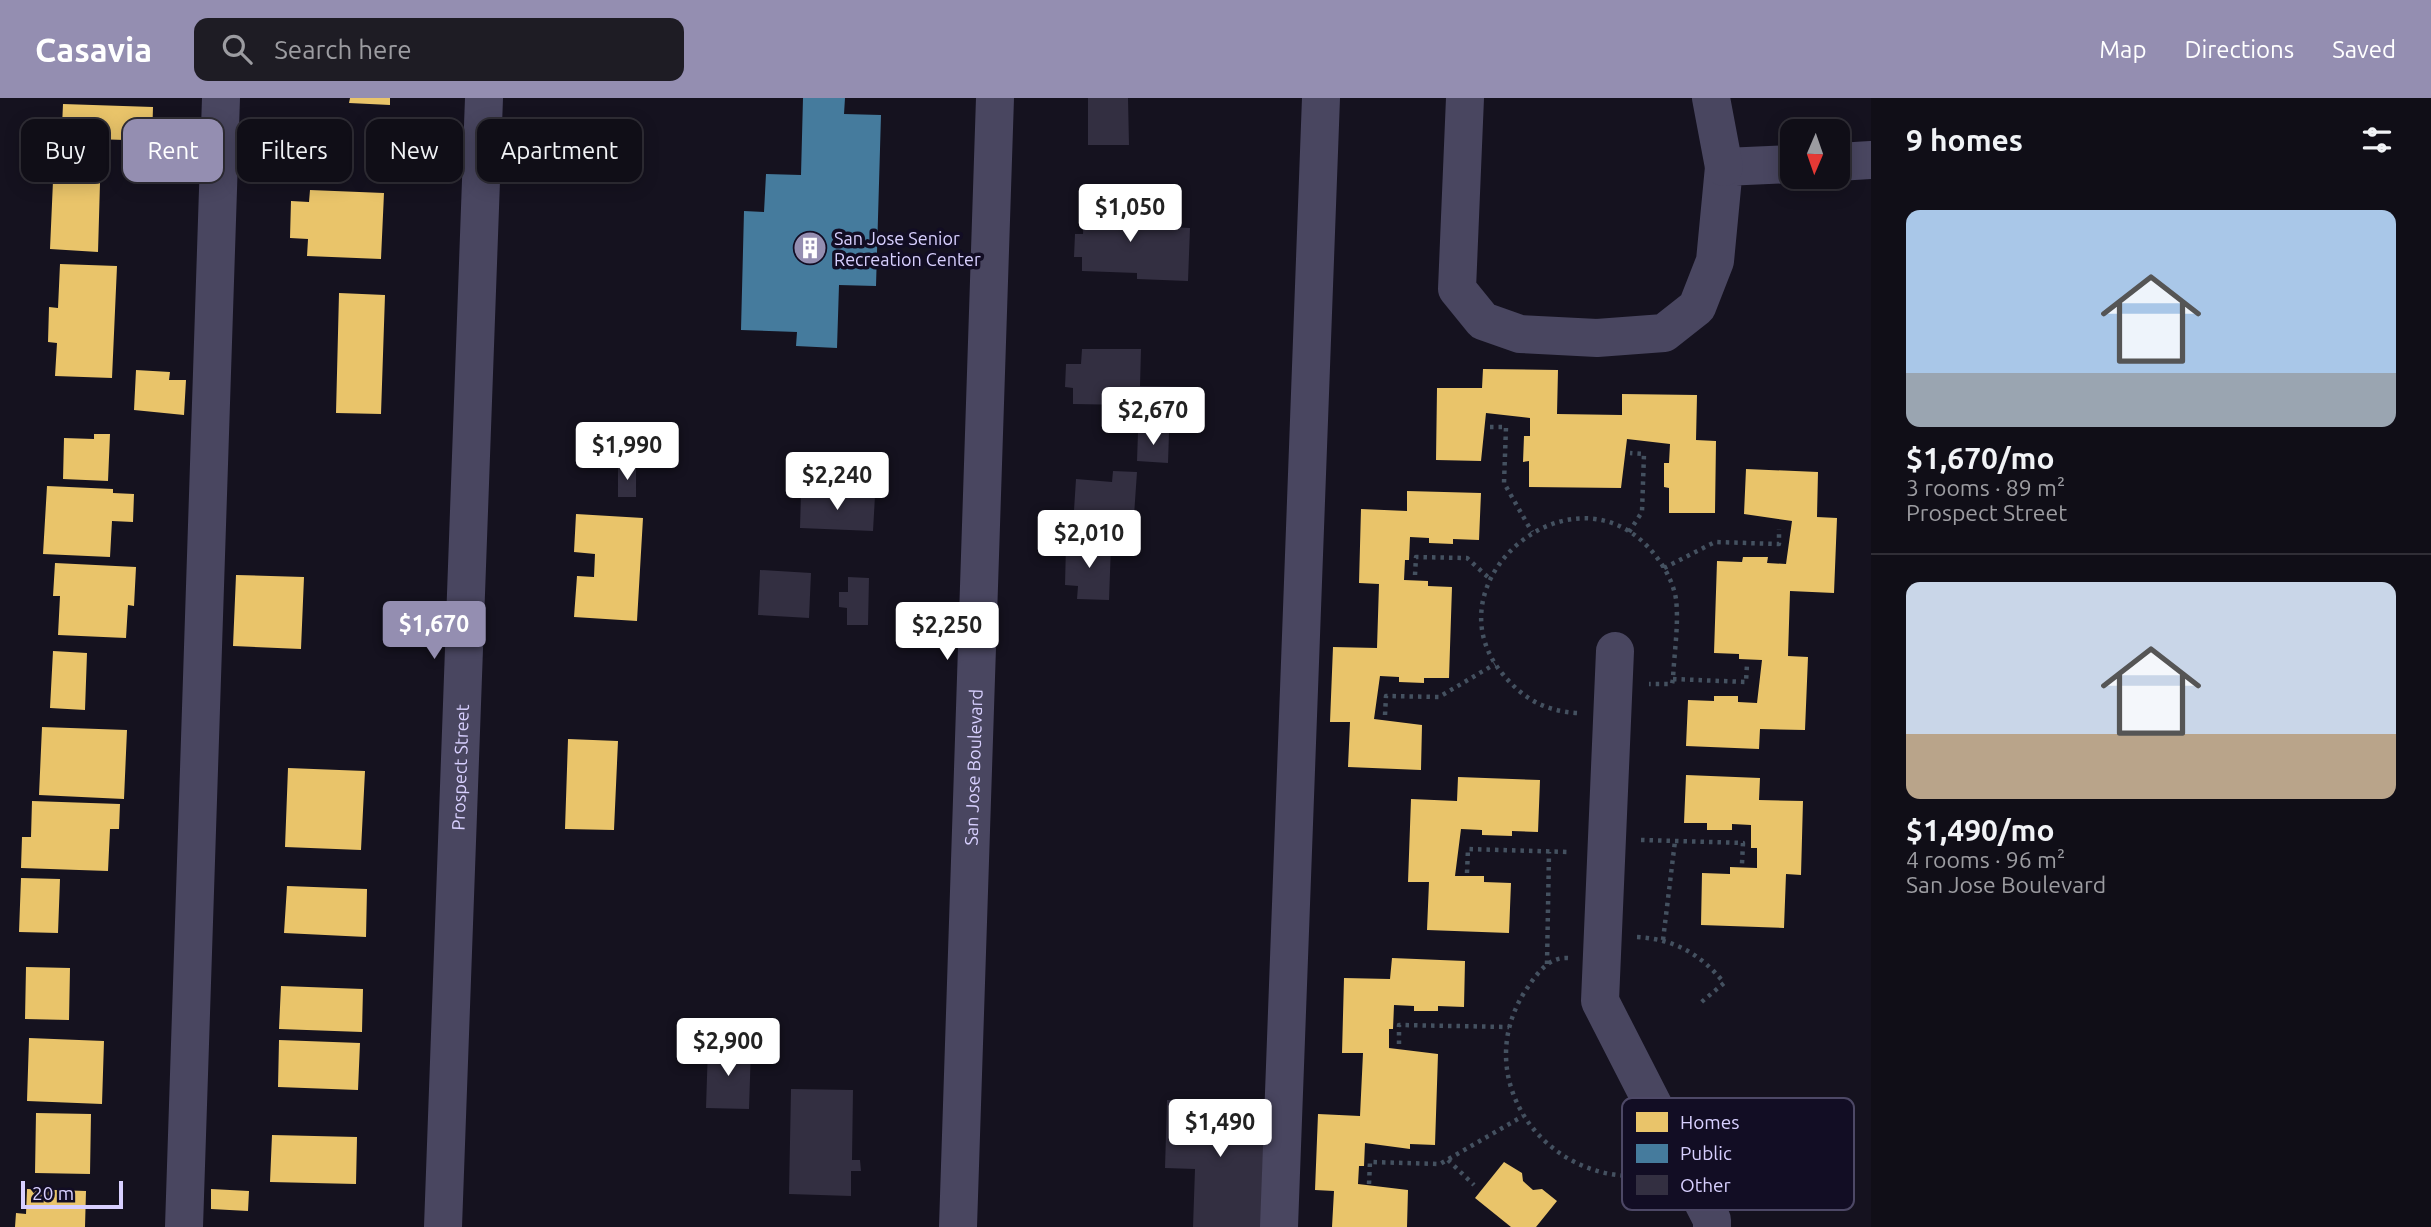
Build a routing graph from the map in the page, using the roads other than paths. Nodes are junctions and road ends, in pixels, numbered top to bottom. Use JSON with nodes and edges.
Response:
{"nodes":[{"id":1,"x":222,"y":98,"type":"edge"},
{"id":2,"x":484,"y":98,"type":"edge"},
{"id":3,"x":995,"y":98,"type":"edge"},
{"id":4,"x":1321,"y":98,"type":"edge"},
{"id":5,"x":1465,"y":98,"type":"edge"},
{"id":6,"x":1711,"y":98,"type":"edge"},
{"id":7,"x":1871,"y":160,"type":"edge"},
{"id":8,"x":1850,"y":161,"type":"edge"},
{"id":9,"x":1780,"y":165,"type":"edge"},
{"id":10,"x":1724,"y":167,"type":"junction"},
{"id":11,"x":1615,"y":651,"type":"dead end"},
{"id":12,"x":1650,"y":1098,"type":"edge"},
{"id":13,"x":1707,"y":1210,"type":"edge"},
{"id":14,"x":184,"y":1227,"type":"edge"},
{"id":15,"x":443,"y":1227,"type":"edge"},
{"id":16,"x":958,"y":1227,"type":"edge"},
{"id":17,"x":1279,"y":1227,"type":"edge"},
{"id":18,"x":1712,"y":1227,"type":"edge"}],
"edges":[{"from":1,"to":14,"type":"street"},
{"from":2,"to":15,"type":"street","name":"Prospect Street"},
{"from":3,"to":16,"type":"street","name":"San Jose Boulevard"},
{"from":4,"to":17,"type":"street"},
{"from":5,"to":10,"type":"street"},
{"from":6,"to":10,"type":"street"},
{"from":7,"to":8,"type":"street"},
{"from":9,"to":10,"type":"street"},
{"from":11,"to":12,"type":"street"},
{"from":13,"to":18,"type":"street"}]}
